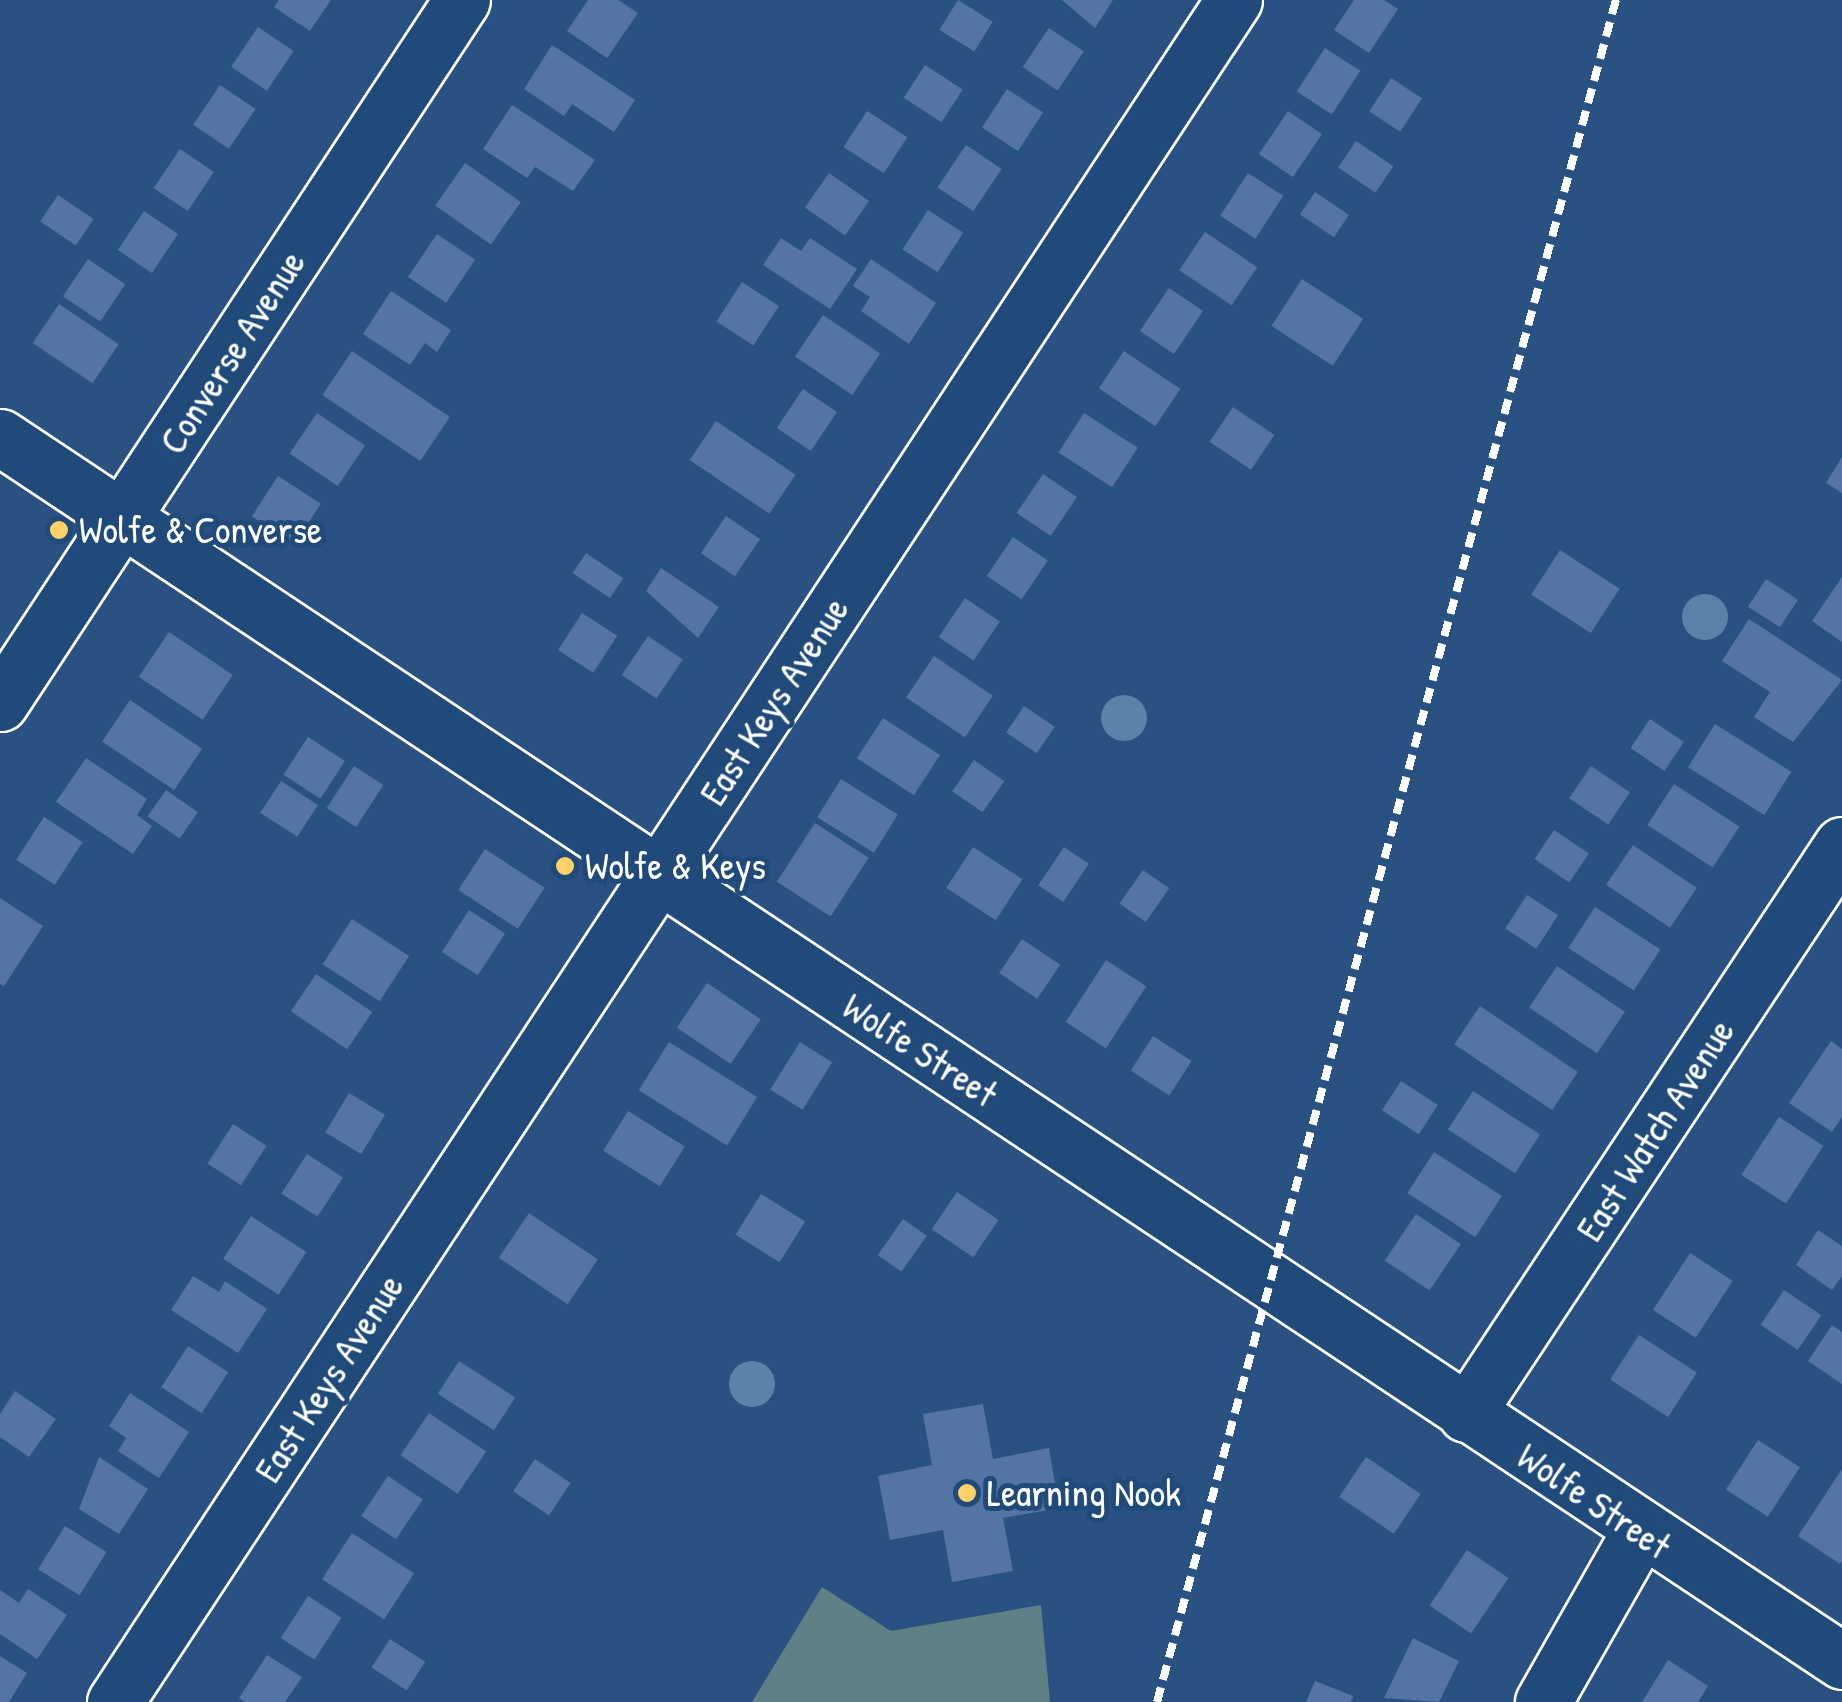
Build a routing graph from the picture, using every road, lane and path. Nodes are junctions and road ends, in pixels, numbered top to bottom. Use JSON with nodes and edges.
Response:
{"nodes":[{"id":1,"x":462,"y":0,"type":"edge"},
{"id":2,"x":1234,"y":0,"type":"edge"},
{"id":3,"x":0,"y":437,"type":"edge"},
{"id":4,"x":122,"y":518,"type":"junction"},
{"id":5,"x":0,"y":703,"type":"edge"},
{"id":6,"x":1842,"y":845,"type":"edge"},
{"id":7,"x":657,"y":878,"type":"junction"},
{"id":8,"x":1466,"y":1414,"type":"junction"},
{"id":9,"x":1638,"y":1533,"type":"junction"},
{"id":10,"x":1842,"y":1662,"type":"edge"},
{"id":11,"x":115,"y":1702,"type":"edge"},
{"id":12,"x":1543,"y":1702,"type":"edge"}],
"edges":[{"from":1,"to":4,"type":"street","name":"Converse Avenue"},
{"from":2,"to":7,"type":"street","name":"East Keys Avenue"},
{"from":3,"to":4,"type":"street","name":"Wolfe Street"},
{"from":4,"to":5,"type":"street","name":"Converse Avenue"},
{"from":4,"to":7,"type":"street","name":"Wolfe Street"},
{"from":6,"to":8,"type":"street","name":"East Watch Avenue"},
{"from":7,"to":8,"type":"street","name":"Wolfe Street"},
{"from":7,"to":11,"type":"street","name":"East Keys Avenue"},
{"from":8,"to":9,"type":"street","name":"Wolfe Street"},
{"from":9,"to":10,"type":"street","name":"Wolfe Street"},
{"from":9,"to":12,"type":"street"}]}
